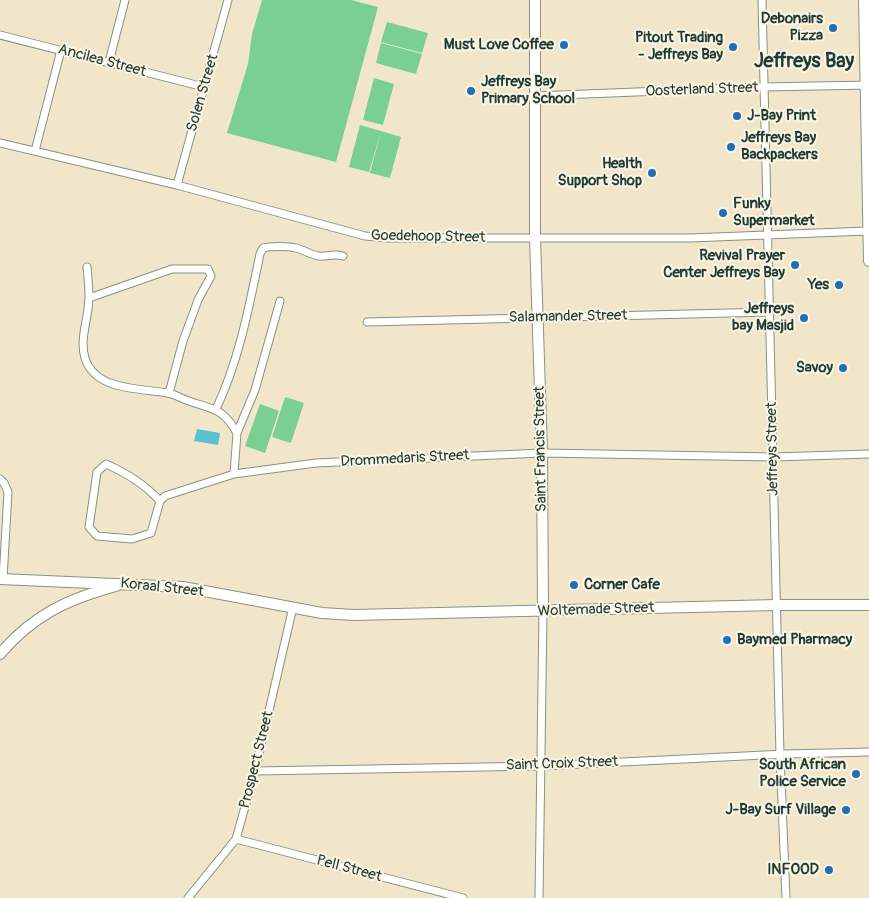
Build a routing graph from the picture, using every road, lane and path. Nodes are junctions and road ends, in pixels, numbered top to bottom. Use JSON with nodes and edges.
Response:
{"nodes":[{"id":1,"x":125,"y":0,"type":"edge"},
{"id":2,"x":228,"y":0,"type":"edge"},
{"id":3,"x":535,"y":0,"type":"edge"},
{"id":4,"x":762,"y":0,"type":"edge"},
{"id":5,"x":864,"y":0,"type":"edge"},
{"id":6,"x":0,"y":35,"type":"edge"},
{"id":7,"x":62,"y":50,"type":"junction"},
{"id":8,"x":109,"y":62,"type":"junction"},
{"id":9,"x":867,"y":85,"type":"edge"},
{"id":10,"x":204,"y":87,"type":"junction"},
{"id":11,"x":763,"y":87,"type":"junction"},
{"id":12,"x":535,"y":96,"type":"junction"},
{"id":13,"x":0,"y":143,"type":"edge"},
{"id":14,"x":35,"y":152,"type":"junction"},
{"id":15,"x":176,"y":185,"type":"junction"},
{"id":16,"x":868,"y":189,"type":"edge"},
{"id":17,"x":867,"y":231,"type":"junction"},
{"id":18,"x":768,"y":234,"type":"junction"},
{"id":19,"x":535,"y":238,"type":"junction"},
{"id":20,"x":343,"y":256,"type":"dead end"},
{"id":21,"x":869,"y":261,"type":"edge"},
{"id":22,"x":87,"y":267,"type":"dead end"},
{"id":23,"x":89,"y":298,"type":"junction"},
{"id":24,"x":280,"y":301,"type":"dead end"},
{"id":25,"x":770,"y":312,"type":"junction"},
{"id":26,"x":538,"y":318,"type":"junction"},
{"id":27,"x":367,"y":322,"type":"dead end"},
{"id":28,"x":169,"y":393,"type":"junction"},
{"id":29,"x":216,"y":410,"type":"junction"},
{"id":30,"x":237,"y":433,"type":"junction"},
{"id":31,"x":542,"y":453,"type":"junction"},
{"id":32,"x":869,"y":454,"type":"edge"},
{"id":33,"x":774,"y":457,"type":"junction"},
{"id":34,"x":234,"y":474,"type":"junction"},
{"id":35,"x":0,"y":479,"type":"edge"},
{"id":36,"x":160,"y":501,"type":"junction"},
{"id":37,"x":1,"y":582,"type":"edge"},
{"id":38,"x":127,"y":583,"type":"junction"},
{"id":39,"x":777,"y":605,"type":"junction"},
{"id":40,"x":869,"y":605,"type":"edge"},
{"id":41,"x":293,"y":607,"type":"junction"},
{"id":42,"x":543,"y":611,"type":"junction"},
{"id":43,"x":322,"y":613,"type":"joint"},
{"id":44,"x":0,"y":654,"type":"edge"},
{"id":45,"x":869,"y":752,"type":"edge"},
{"id":46,"x":780,"y":755,"type":"junction"},
{"id":47,"x":541,"y":766,"type":"junction"},
{"id":48,"x":255,"y":771,"type":"junction"},
{"id":49,"x":236,"y":839,"type":"junction"},
{"id":50,"x":188,"y":898,"type":"edge"},
{"id":51,"x":463,"y":898,"type":"edge"},
{"id":52,"x":539,"y":898,"type":"edge"},
{"id":53,"x":786,"y":898,"type":"edge"}],
"edges":[{"from":1,"to":8,"type":"street"},
{"from":2,"to":10,"type":"street","name":"Solen Street"},
{"from":3,"to":12,"type":"street","name":"Saint Francis Street"},
{"from":4,"to":11,"type":"street","name":"Jeffreys Street"},
{"from":5,"to":9,"type":"street"},
{"from":6,"to":7,"type":"street","name":"Ancilea Street"},
{"from":7,"to":8,"type":"street","name":"Ancilea Street"},
{"from":7,"to":14,"type":"street"},
{"from":8,"to":10,"type":"street","name":"Ancilea Street"},
{"from":9,"to":11,"type":"street","name":"Oosterland Street"},
{"from":9,"to":16,"type":"street"},
{"from":10,"to":15,"type":"street","name":"Solen Street"},
{"from":11,"to":12,"type":"street","name":"Oosterland Street"},
{"from":11,"to":18,"type":"street","name":"Jeffreys Street"},
{"from":12,"to":19,"type":"street","name":"Saint Francis Street"},
{"from":13,"to":14,"type":"street","name":"Goedehoop Street"},
{"from":14,"to":15,"type":"street","name":"Goedehoop Street"},
{"from":15,"to":19,"type":"street","name":"Goedehoop Street"},
{"from":16,"to":17,"type":"street"},
{"from":17,"to":18,"type":"street","name":"Goedehoop Street"},
{"from":17,"to":21,"type":"street"},
{"from":18,"to":19,"type":"street","name":"Goedehoop Street"},
{"from":18,"to":25,"type":"street","name":"Jeffreys Street"},
{"from":19,"to":26,"type":"street","name":"Saint Francis Street"},
{"from":20,"to":29,"type":"street"},
{"from":22,"to":23,"type":"street"},
{"from":23,"to":28,"type":"street"},
{"from":23,"to":28,"type":"street"},
{"from":24,"to":30,"type":"street"},
{"from":25,"to":26,"type":"street","name":"Salamander Street"},
{"from":25,"to":33,"type":"street","name":"Jeffreys Street"},
{"from":26,"to":27,"type":"street","name":"Salamander Street"},
{"from":26,"to":31,"type":"street","name":"Saint Francis Street"},
{"from":28,"to":29,"type":"street"},
{"from":29,"to":30,"type":"street"},
{"from":30,"to":34,"type":"street"},
{"from":31,"to":33,"type":"street","name":"Drommedaris Street"},
{"from":31,"to":34,"type":"street","name":"Drommedaris Street"},
{"from":31,"to":42,"type":"street","name":"Saint Francis Street"},
{"from":32,"to":33,"type":"street","name":"Drommedaris Street"},
{"from":33,"to":39,"type":"street","name":"Jeffreys Street"},
{"from":34,"to":36,"type":"street","name":"Drommedaris Street"},
{"from":35,"to":37,"type":"street"},
{"from":36,"to":36,"type":"street"},
{"from":37,"to":38,"type":"street","name":"Koraal Street"},
{"from":38,"to":41,"type":"street","name":"Koraal Street"},
{"from":38,"to":44,"type":"street"},
{"from":39,"to":40,"type":"street","name":"Woltemade Street"},
{"from":39,"to":42,"type":"street","name":"Woltemade Street"},
{"from":39,"to":46,"type":"street","name":"Jeffreys Street"},
{"from":41,"to":43,"type":"street","name":"Koraal Street"},
{"from":41,"to":48,"type":"street","name":"Prospect Street"},
{"from":42,"to":43,"type":"street","name":"Woltemade Street"},
{"from":42,"to":47,"type":"street","name":"Saint Francis Street"},
{"from":45,"to":46,"type":"street","name":"Saint Croix Street"},
{"from":46,"to":47,"type":"street","name":"Saint Croix Street"},
{"from":46,"to":53,"type":"street","name":"Jeffreys Street"},
{"from":47,"to":48,"type":"street","name":"Saint Croix Street"},
{"from":47,"to":52,"type":"street","name":"Saint Francis Street"},
{"from":48,"to":49,"type":"street","name":"Prospect Street"},
{"from":49,"to":50,"type":"street","name":"Prospect Street"},
{"from":49,"to":51,"type":"street","name":"Pell Street"}]}
